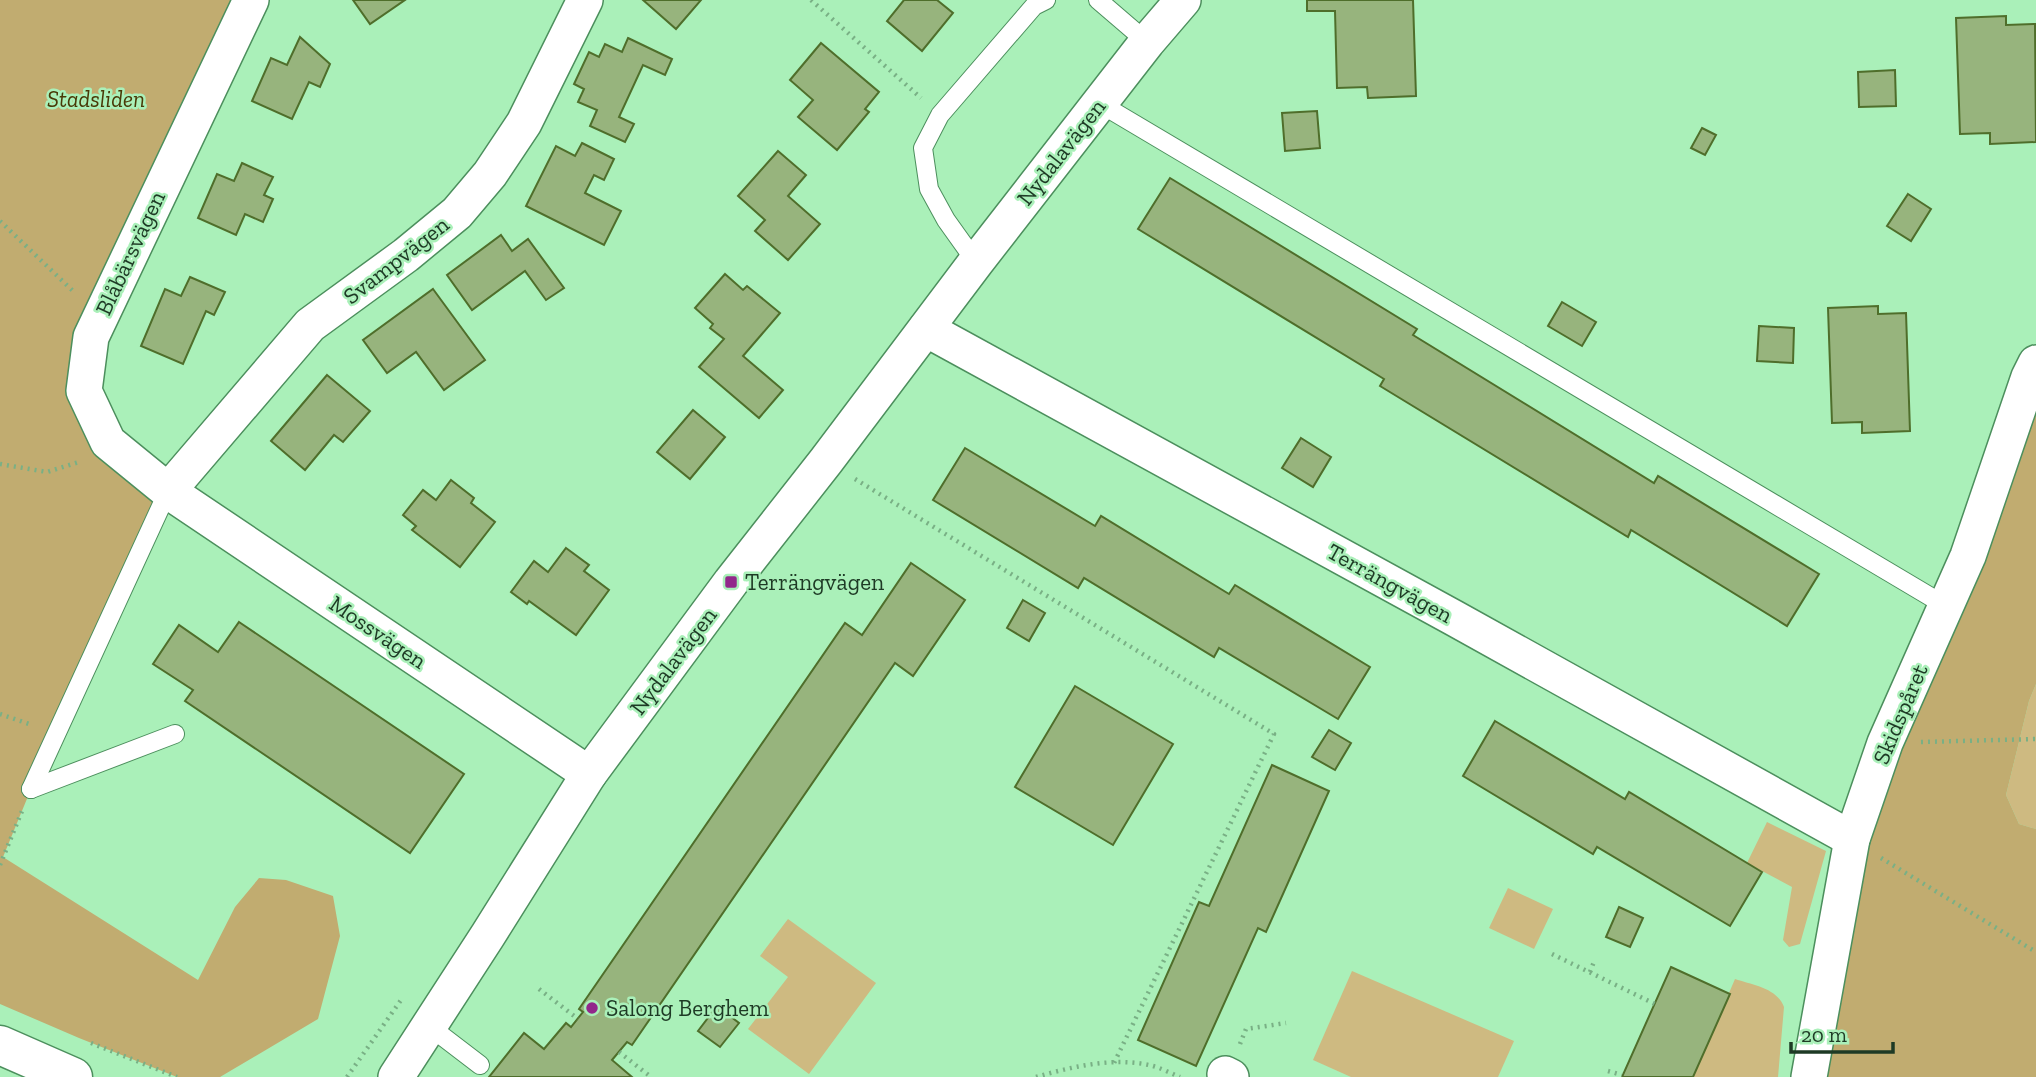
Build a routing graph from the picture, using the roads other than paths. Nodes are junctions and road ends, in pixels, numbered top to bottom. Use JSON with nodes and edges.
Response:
{"nodes":[{"id":1,"x":251,"y":0,"type":"edge"},
{"id":2,"x":585,"y":0,"type":"edge"},
{"id":3,"x":1046,"y":0,"type":"edge"},
{"id":4,"x":1098,"y":0,"type":"edge"},
{"id":5,"x":1183,"y":0,"type":"edge"},
{"id":6,"x":1147,"y":41,"type":"junction"},
{"id":7,"x":1099,"y":103,"type":"junction"},
{"id":8,"x":976,"y":262,"type":"junction"},
{"id":9,"x":926,"y":329,"type":"junction"},
{"id":10,"x":2036,"y":363,"type":"edge"},
{"id":11,"x":168,"y":491,"type":"junction"},
{"id":12,"x":1946,"y":606,"type":"junction"},
{"id":13,"x":175,"y":734,"type":"dead end"},
{"id":14,"x":589,"y":774,"type":"junction"},
{"id":15,"x":1852,"y":839,"type":"junction"},
{"id":16,"x":429,"y":1026,"type":"junction"},
{"id":17,"x":0,"y":1045,"type":"edge"},
{"id":18,"x":480,"y":1065,"type":"dead end"},
{"id":19,"x":73,"y":1077,"type":"edge"},
{"id":20,"x":396,"y":1077,"type":"edge"},
{"id":21,"x":1809,"y":1077,"type":"edge"}],
"edges":[{"from":1,"to":11,"type":"street","name":"Blåbärsvägen"},
{"from":2,"to":11,"type":"street","name":"Svampvägen"},
{"from":3,"to":8,"type":"lane"},
{"from":4,"to":6,"type":"lane"},
{"from":5,"to":6,"type":"street","name":"Nydalavägen"},
{"from":6,"to":7,"type":"street","name":"Nydalavägen"},
{"from":7,"to":8,"type":"street","name":"Nydalavägen"},
{"from":7,"to":12,"type":"lane"},
{"from":8,"to":9,"type":"street","name":"Nydalavägen"},
{"from":9,"to":14,"type":"street","name":"Nydalavägen"},
{"from":9,"to":15,"type":"street","name":"Terrängvägen"},
{"from":10,"to":12,"type":"street","name":"Skidspåret"},
{"from":11,"to":13,"type":"lane"},
{"from":11,"to":14,"type":"street","name":"Mossvägen"},
{"from":12,"to":15,"type":"street","name":"Skidspåret"},
{"from":14,"to":16,"type":"street","name":"Nydalavägen"},
{"from":15,"to":21,"type":"street","name":"Skidspåret"},
{"from":16,"to":18,"type":"lane"},
{"from":16,"to":20,"type":"street","name":"Nydalavägen"},
{"from":17,"to":19,"type":"street"}]}
